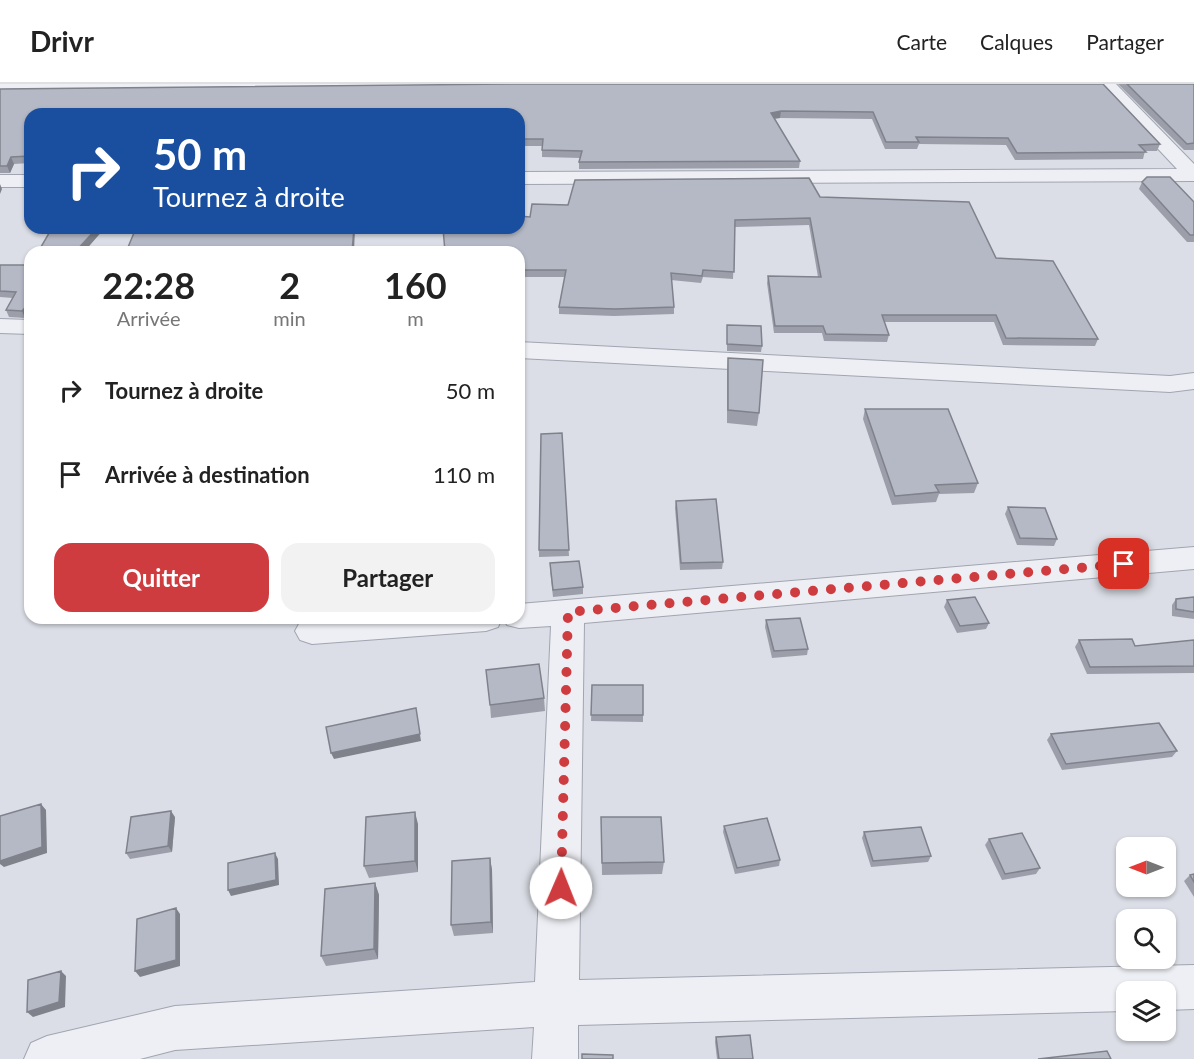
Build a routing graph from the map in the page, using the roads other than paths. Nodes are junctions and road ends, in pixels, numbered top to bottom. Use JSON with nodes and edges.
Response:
{"nodes":[{"id":1,"x":295,"y":84,"type":"edge"},
{"id":2,"x":549,"y":84,"type":"edge"},
{"id":3,"x":1106,"y":84,"type":"edge"},
{"id":4,"x":0,"y":88,"type":"edge"},
{"id":5,"x":1194,"y":175,"type":"edge"},
{"id":6,"x":525,"y":178,"type":"edge"},
{"id":7,"x":0,"y":181,"type":"edge"},
{"id":8,"x":24,"y":181,"type":"edge"},
{"id":9,"x":0,"y":326,"type":"edge"},
{"id":10,"x":24,"y":327,"type":"edge"},
{"id":11,"x":525,"y":350,"type":"edge"},
{"id":12,"x":1194,"y":381,"type":"edge"},
{"id":13,"x":1194,"y":558,"type":"edge"},
{"id":14,"x":568,"y":612,"type":"junction"},
{"id":15,"x":525,"y":616,"type":"edge"},
{"id":16,"x":406,"y":624,"type":"edge"},
{"id":17,"x":312,"y":631,"type":"dead end"},
{"id":18,"x":1194,"y":987,"type":"edge"},
{"id":19,"x":558,"y":1003,"type":"junction"},
{"id":20,"x":47,"y":1059,"type":"edge"},
{"id":21,"x":555,"y":1059,"type":"edge"}],
"edges":[{"from":1,"to":2,"type":"street"},
{"from":1,"to":4,"type":"street"},
{"from":3,"to":5,"type":"street"},
{"from":5,"to":6,"type":"street"},
{"from":7,"to":8,"type":"street"},
{"from":9,"to":10,"type":"street"},
{"from":11,"to":12,"type":"street"},
{"from":13,"to":14,"type":"street"},
{"from":14,"to":15,"type":"street"},
{"from":14,"to":19,"type":"street"},
{"from":16,"to":17,"type":"street"},
{"from":18,"to":19,"type":"street"},
{"from":19,"to":20,"type":"street"},
{"from":19,"to":21,"type":"street"}]}
